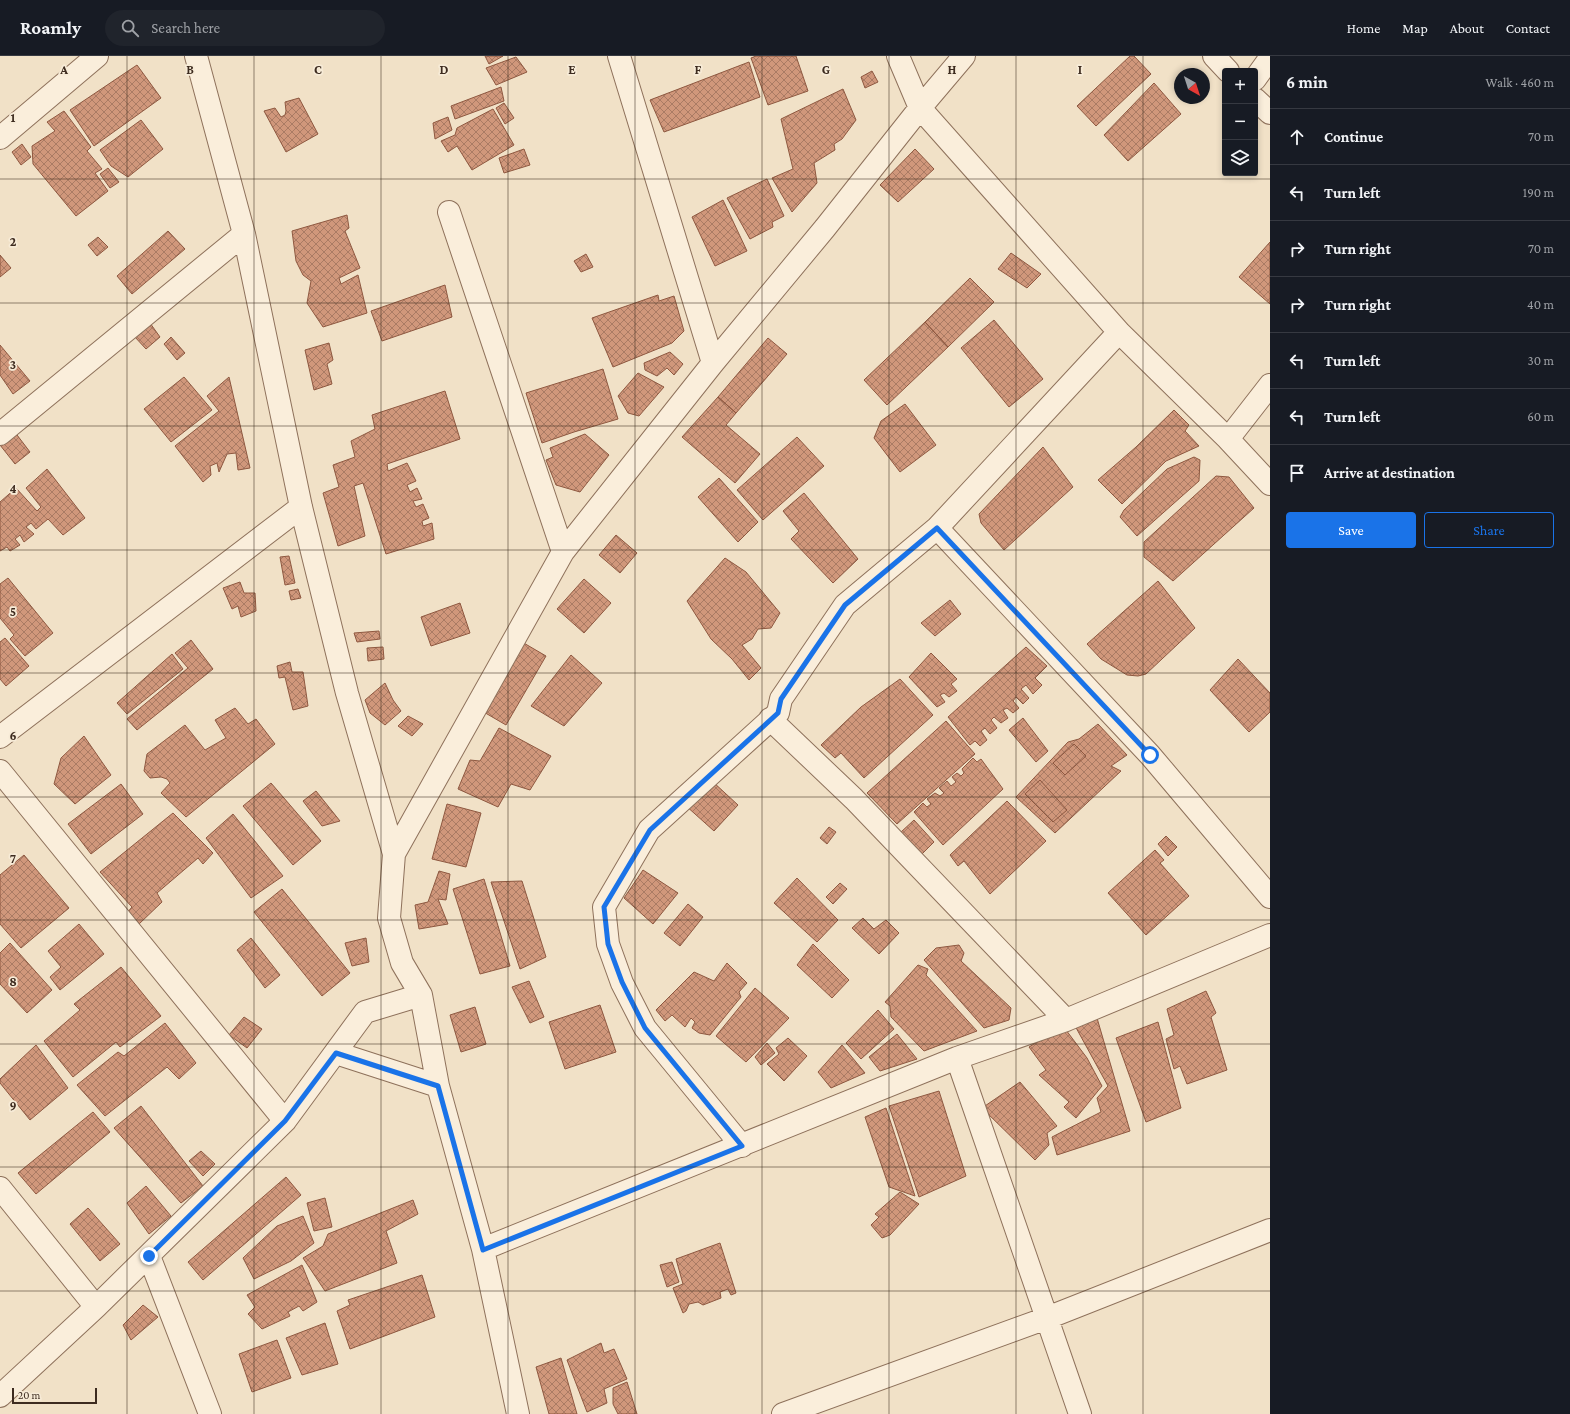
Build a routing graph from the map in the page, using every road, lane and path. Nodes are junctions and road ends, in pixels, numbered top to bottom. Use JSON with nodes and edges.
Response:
{"nodes":[{"id":1,"x":97,"y":56,"type":"edge"},
{"id":2,"x":196,"y":56,"type":"edge"},
{"id":3,"x":619,"y":56,"type":"edge"},
{"id":4,"x":898,"y":56,"type":"edge"},
{"id":5,"x":964,"y":56,"type":"edge"},
{"id":6,"x":1214,"y":56,"type":"edge"},
{"id":7,"x":1270,"y":58,"type":"edge"},
{"id":8,"x":1225,"y":68,"type":"edge"},
{"id":9,"x":1258,"y":75,"type":"edge"},
{"id":10,"x":1258,"y":102,"type":"edge"},
{"id":11,"x":920,"y":108,"type":"junction"},
{"id":12,"x":1270,"y":114,"type":"edge"},
{"id":13,"x":0,"y":138,"type":"edge"},
{"id":14,"x":449,"y":212,"type":"dead end"},
{"id":15,"x":244,"y":234,"type":"junction"},
{"id":16,"x":1119,"y":332,"type":"junction"},
{"id":17,"x":713,"y":363,"type":"junction"},
{"id":18,"x":1270,"y":386,"type":"edge"},
{"id":19,"x":0,"y":434,"type":"edge"},
{"id":20,"x":1228,"y":439,"type":"junction"},
{"id":21,"x":1270,"y":484,"type":"edge"},
{"id":22,"x":300,"y":507,"type":"junction"},
{"id":23,"x":937,"y":528,"type":"junction"},
{"id":24,"x":563,"y":552,"type":"junction"},
{"id":25,"x":770,"y":720,"type":"junction"},
{"id":26,"x":0,"y":738,"type":"edge"},
{"id":27,"x":0,"y":771,"type":"edge"},
{"id":28,"x":394,"y":854,"type":"junction"},
{"id":29,"x":1270,"y":896,"type":"edge"},
{"id":30,"x":1270,"y":935,"type":"edge"},
{"id":31,"x":421,"y":996,"type":"junction"},
{"id":32,"x":1066,"y":1020,"type":"junction"},
{"id":33,"x":336,"y":1053,"type":"junction"},
{"id":34,"x":957,"y":1058,"type":"junction"},
{"id":35,"x":438,"y":1086,"type":"junction"},
{"id":36,"x":285,"y":1121,"type":"junction"},
{"id":37,"x":742,"y":1146,"type":"junction"},
{"id":38,"x":0,"y":1188,"type":"edge"},
{"id":39,"x":1270,"y":1230,"type":"edge"},
{"id":40,"x":483,"y":1250,"type":"junction"},
{"id":41,"x":149,"y":1256,"type":"junction"},
{"id":42,"x":96,"y":1308,"type":"junction"},
{"id":43,"x":1047,"y":1318,"type":"junction"},
{"id":44,"x":0,"y":1396,"type":"edge"},
{"id":45,"x":210,"y":1414,"type":"edge"},
{"id":46,"x":518,"y":1414,"type":"edge"},
{"id":47,"x":783,"y":1414,"type":"edge"},
{"id":48,"x":1080,"y":1414,"type":"edge"}],
"edges":[{"from":1,"to":13,"type":"street"},
{"from":2,"to":15,"type":"street"},
{"from":3,"to":17,"type":"street"},
{"from":4,"to":11,"type":"street"},
{"from":5,"to":11,"type":"street"},
{"from":6,"to":8,"type":"street"},
{"from":7,"to":9,"type":"street"},
{"from":10,"to":12,"type":"street"},
{"from":11,"to":16,"type":"street"},
{"from":11,"to":17,"type":"street"},
{"from":14,"to":24,"type":"street"},
{"from":15,"to":19,"type":"street"},
{"from":15,"to":22,"type":"street"},
{"from":16,"to":20,"type":"street"},
{"from":16,"to":23,"type":"street"},
{"from":17,"to":24,"type":"street"},
{"from":18,"to":20,"type":"street"},
{"from":20,"to":21,"type":"street"},
{"from":22,"to":26,"type":"street"},
{"from":22,"to":28,"type":"street"},
{"from":23,"to":25,"type":"street"},
{"from":23,"to":29,"type":"street"},
{"from":24,"to":28,"type":"street"},
{"from":25,"to":32,"type":"street"},
{"from":25,"to":37,"type":"street"},
{"from":27,"to":36,"type":"street"},
{"from":28,"to":31,"type":"street"},
{"from":30,"to":32,"type":"street"},
{"from":31,"to":33,"type":"street"},
{"from":31,"to":35,"type":"street"},
{"from":32,"to":34,"type":"street"},
{"from":33,"to":35,"type":"street"},
{"from":33,"to":36,"type":"street"},
{"from":34,"to":37,"type":"street"},
{"from":34,"to":43,"type":"street"},
{"from":35,"to":40,"type":"street"},
{"from":36,"to":41,"type":"street"},
{"from":37,"to":40,"type":"street"},
{"from":38,"to":42,"type":"street"},
{"from":39,"to":43,"type":"street"},
{"from":40,"to":46,"type":"street"},
{"from":41,"to":42,"type":"street"},
{"from":41,"to":45,"type":"street"},
{"from":42,"to":44,"type":"street"},
{"from":43,"to":47,"type":"street"},
{"from":43,"to":48,"type":"street"}]}
